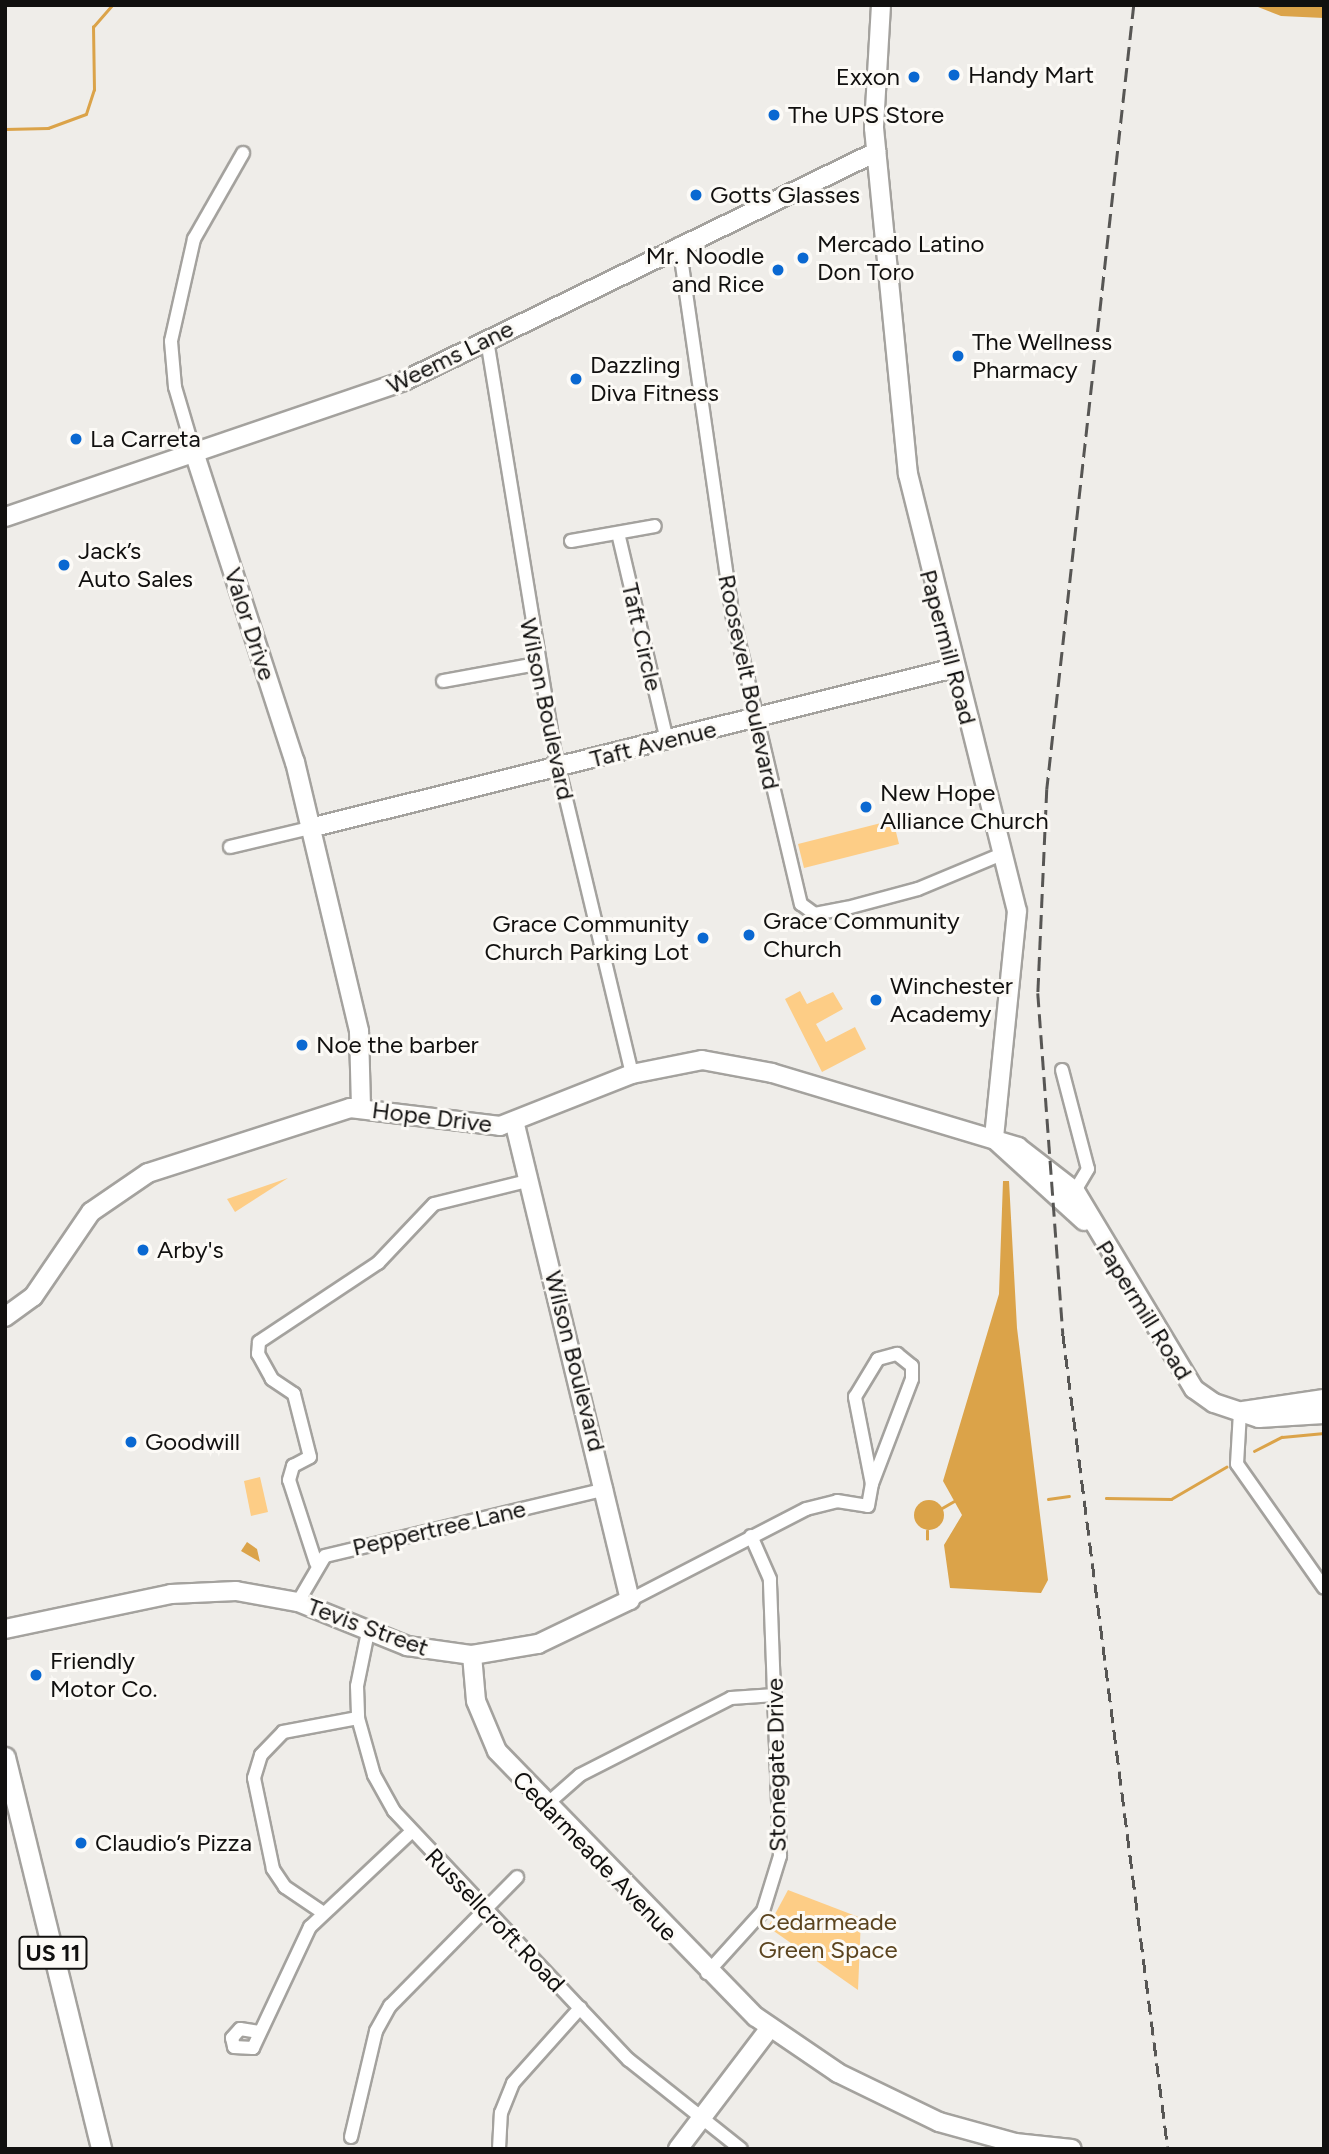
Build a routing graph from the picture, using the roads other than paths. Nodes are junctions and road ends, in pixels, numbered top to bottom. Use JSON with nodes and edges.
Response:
{"nodes":[{"id":1,"x":881,"y":5,"type":"edge"},
{"id":2,"x":876,"y":152,"type":"junction"},
{"id":3,"x":243,"y":153,"type":"dead end"},
{"id":4,"x":679,"y":244,"type":"junction"},
{"id":5,"x":487,"y":340,"type":"junction"},
{"id":6,"x":195,"y":456,"type":"junction"},
{"id":7,"x":5,"y":517,"type":"edge"},
{"id":8,"x":655,"y":526,"type":"dead end"},
{"id":9,"x":618,"y":533,"type":"junction"},
{"id":10,"x":571,"y":541,"type":"dead end"},
{"id":11,"x":537,"y":664,"type":"junction"},
{"id":12,"x":954,"y":668,"type":"junction"},
{"id":13,"x":443,"y":681,"type":"dead end"},
{"id":14,"x":753,"y":720,"type":"junction"},
{"id":15,"x":667,"y":741,"type":"junction"},
{"id":16,"x":558,"y":768,"type":"junction"},
{"id":17,"x":310,"y":828,"type":"junction"},
{"id":18,"x":230,"y":848,"type":"dead end"},
{"id":19,"x":1002,"y":854,"type":"junction"},
{"id":20,"x":1062,"y":1070,"type":"dead end"},
{"id":21,"x":632,"y":1074,"type":"junction"},
{"id":22,"x":361,"y":1108,"type":"junction"},
{"id":23,"x":515,"y":1123,"type":"junction"},
{"id":24,"x":994,"y":1139,"type":"junction"},
{"id":25,"x":531,"y":1181,"type":"junction"},
{"id":26,"x":1075,"y":1191,"type":"junction"},
{"id":27,"x":1093,"y":1228,"type":"junction"},
{"id":28,"x":5,"y":1317,"type":"edge"},
{"id":29,"x":1324,"y":1399,"type":"edge"},
{"id":30,"x":1240,"y":1412,"type":"junction"},
{"id":31,"x":1324,"y":1414,"type":"edge"},
{"id":32,"x":872,"y":1484,"type":"junction"},
{"id":33,"x":606,"y":1489,"type":"junction"},
{"id":34,"x":751,"y":1536,"type":"junction"},
{"id":35,"x":316,"y":1563,"type":"junction"},
{"id":36,"x":1324,"y":1588,"type":"edge"},
{"id":37,"x":630,"y":1600,"type":"junction"},
{"id":38,"x":298,"y":1602,"type":"junction"},
{"id":39,"x":5,"y":1629,"type":"edge"},
{"id":40,"x":368,"y":1632,"type":"junction"},
{"id":41,"x":472,"y":1655,"type":"junction"},
{"id":42,"x":775,"y":1695,"type":"junction"},
{"id":43,"x":358,"y":1718,"type":"junction"},
{"id":44,"x":5,"y":1757,"type":"edge"},
{"id":45,"x":546,"y":1805,"type":"junction"},
{"id":46,"x":411,"y":1832,"type":"junction"},
{"id":47,"x":517,"y":1877,"type":"dead end"},
{"id":48,"x":482,"y":1906,"type":"junction"},
{"id":49,"x":322,"y":1912,"type":"junction"},
{"id":50,"x":707,"y":1973,"type":"junction"},
{"id":51,"x":580,"y":2008,"type":"junction"},
{"id":52,"x":770,"y":2028,"type":"junction"},
{"id":53,"x":259,"y":2032,"type":"dead end"},
{"id":54,"x":699,"y":2121,"type":"junction"},
{"id":55,"x":351,"y":2137,"type":"dead end"},
{"id":56,"x":101,"y":2149,"type":"edge"},
{"id":57,"x":499,"y":2149,"type":"edge"},
{"id":58,"x":678,"y":2149,"type":"edge"},
{"id":59,"x":741,"y":2149,"type":"edge"},
{"id":60,"x":1072,"y":2149,"type":"edge"}],
"edges":[{"from":1,"to":2,"type":"street","name":"Papermill Road"},
{"from":2,"to":4,"type":"street","name":"Weems Lane"},
{"from":2,"to":12,"type":"street","name":"Papermill Road"},
{"from":3,"to":6,"type":"street","name":"Valor Drive"},
{"from":4,"to":5,"type":"street","name":"Weems Lane"},
{"from":4,"to":14,"type":"street","name":"Roosevelt Boulevard"},
{"from":5,"to":6,"type":"street","name":"Weems Lane"},
{"from":5,"to":11,"type":"street","name":"Wilson Boulevard"},
{"from":6,"to":7,"type":"street","name":"Weems Lane"},
{"from":6,"to":17,"type":"street","name":"Valor Drive"},
{"from":8,"to":9,"type":"street"},
{"from":9,"to":10,"type":"street"},
{"from":9,"to":15,"type":"street","name":"Taft Circle"},
{"from":11,"to":13,"type":"street"},
{"from":11,"to":16,"type":"street","name":"Wilson Boulevard"},
{"from":12,"to":14,"type":"street","name":"Taft Avenue"},
{"from":12,"to":19,"type":"street","name":"Papermill Road"},
{"from":14,"to":15,"type":"street","name":"Taft Avenue"},
{"from":14,"to":19,"type":"street","name":"Roosevelt Boulevard"},
{"from":15,"to":16,"type":"street","name":"Taft Avenue"},
{"from":16,"to":17,"type":"street","name":"Taft Avenue"},
{"from":16,"to":21,"type":"street","name":"Wilson Boulevard"},
{"from":17,"to":18,"type":"street","name":"Taft Avenue"},
{"from":17,"to":22,"type":"street","name":"Valor Drive"},
{"from":19,"to":24,"type":"street","name":"Papermill Road"},
{"from":20,"to":26,"type":"street"},
{"from":21,"to":23,"type":"street","name":"Hope Drive"},
{"from":21,"to":24,"type":"street","name":"Hope Drive"},
{"from":22,"to":23,"type":"street","name":"Hope Drive"},
{"from":22,"to":28,"type":"street","name":"Hope Drive"},
{"from":23,"to":25,"type":"street","name":"Wilson Boulevard"},
{"from":24,"to":26,"type":"street","name":"Papermill Road"},
{"from":24,"to":27,"type":"street","name":"Papermill Road"},
{"from":25,"to":33,"type":"street","name":"Wilson Boulevard"},
{"from":25,"to":35,"type":"street"},
{"from":26,"to":27,"type":"street","name":"Papermill Road"},
{"from":27,"to":30,"type":"street","name":"Papermill Road"},
{"from":29,"to":30,"type":"street"},
{"from":30,"to":31,"type":"street"},
{"from":30,"to":36,"type":"street"},
{"from":32,"to":32,"type":"street"},
{"from":32,"to":34,"type":"street","name":"Tevis Street"},
{"from":33,"to":35,"type":"street","name":"Peppertree Lane"},
{"from":33,"to":37,"type":"street","name":"Wilson Boulevard"},
{"from":34,"to":37,"type":"street","name":"Tevis Street"},
{"from":34,"to":42,"type":"street","name":"Stonegate Drive"},
{"from":35,"to":38,"type":"street"},
{"from":37,"to":41,"type":"street","name":"Tevis Street"},
{"from":38,"to":39,"type":"street","name":"Tevis Street"},
{"from":38,"to":40,"type":"street","name":"Tevis Street"},
{"from":40,"to":41,"type":"street","name":"Tevis Street"},
{"from":40,"to":43,"type":"street","name":"Russellcroft Road"},
{"from":41,"to":45,"type":"street","name":"Cedarmeade Avenue"},
{"from":42,"to":45,"type":"street"},
{"from":42,"to":50,"type":"street","name":"Stonegate Drive"},
{"from":43,"to":46,"type":"street","name":"Russellcroft Road"},
{"from":43,"to":49,"type":"street"},
{"from":44,"to":56,"type":"main road","number":"US 11"},
{"from":45,"to":50,"type":"street","name":"Cedarmeade Avenue"},
{"from":46,"to":48,"type":"street","name":"Russellcroft Road"},
{"from":46,"to":49,"type":"street"},
{"from":47,"to":48,"type":"street"},
{"from":48,"to":51,"type":"street","name":"Russellcroft Road"},
{"from":48,"to":55,"type":"street"},
{"from":49,"to":53,"type":"street"},
{"from":50,"to":52,"type":"street","name":"Cedarmeade Avenue"},
{"from":51,"to":54,"type":"street","name":"Russellcroft Road"},
{"from":51,"to":57,"type":"street"},
{"from":52,"to":54,"type":"street"},
{"from":52,"to":60,"type":"street","name":"Cedarmeade Avenue"},
{"from":54,"to":58,"type":"street"},
{"from":54,"to":59,"type":"street","name":"Russellcroft Road"}]}
